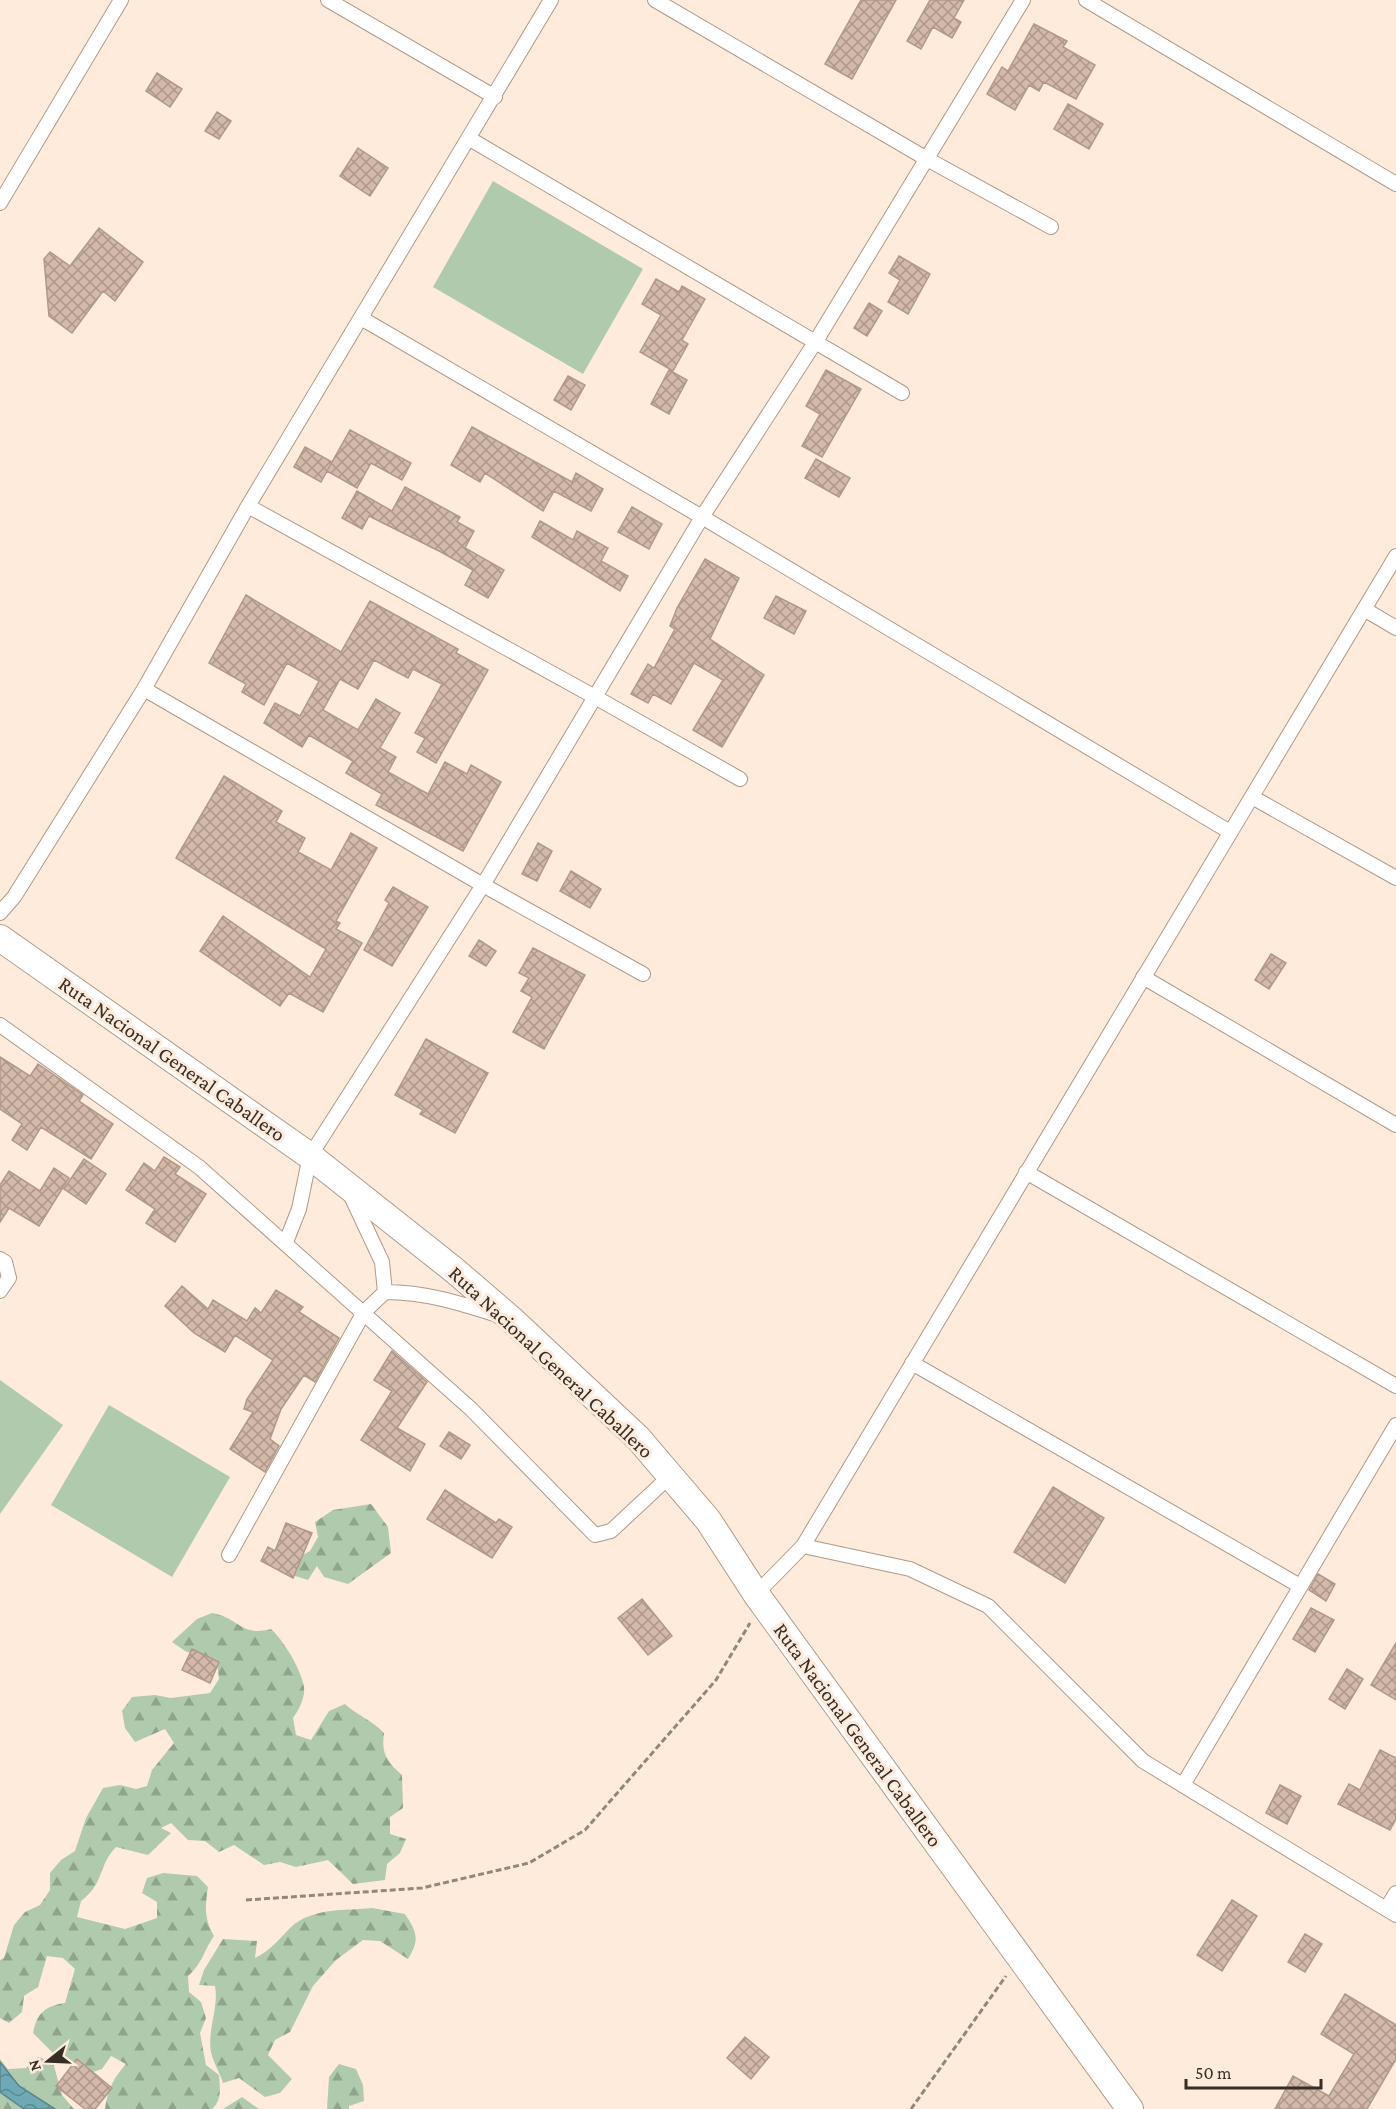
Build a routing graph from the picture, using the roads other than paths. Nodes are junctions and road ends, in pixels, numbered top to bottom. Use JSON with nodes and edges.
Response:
{"nodes":[{"id":1,"x":121,"y":0,"type":"edge"},
{"id":2,"x":328,"y":0,"type":"edge"},
{"id":3,"x":551,"y":0,"type":"edge"},
{"id":4,"x":656,"y":0,"type":"edge"},
{"id":5,"x":1023,"y":0,"type":"edge"},
{"id":6,"x":1086,"y":0,"type":"edge"},
{"id":7,"x":495,"y":97,"type":"junction"},
{"id":8,"x":470,"y":139,"type":"junction"},
{"id":9,"x":927,"y":159,"type":"junction"},
{"id":10,"x":1396,"y":184,"type":"edge"},
{"id":11,"x":0,"y":203,"type":"edge"},
{"id":12,"x":1051,"y":227,"type":"dead end"},
{"id":13,"x":361,"y":318,"type":"junction"},
{"id":14,"x":816,"y":341,"type":"junction"},
{"id":15,"x":902,"y":393,"type":"dead end"},
{"id":16,"x":248,"y":506,"type":"junction"},
{"id":17,"x":702,"y":517,"type":"junction"},
{"id":18,"x":1396,"y":556,"type":"edge"},
{"id":19,"x":1365,"y":609,"type":"junction"},
{"id":20,"x":1396,"y":628,"type":"edge"},
{"id":21,"x":144,"y":689,"type":"junction"},
{"id":22,"x":595,"y":697,"type":"junction"},
{"id":23,"x":740,"y":779,"type":"dead end"},
{"id":24,"x":1252,"y":797,"type":"junction"},
{"id":25,"x":1230,"y":832,"type":"junction"},
{"id":26,"x":1396,"y":878,"type":"edge"},
{"id":27,"x":483,"y":885,"type":"junction"},
{"id":28,"x":0,"y":913,"type":"edge"},
{"id":29,"x":0,"y":938,"type":"edge"},
{"id":30,"x":643,"y":974,"type":"dead end"},
{"id":31,"x":1143,"y":977,"type":"junction"},
{"id":32,"x":0,"y":1025,"type":"edge"},
{"id":33,"x":1396,"y":1125,"type":"edge"},
{"id":34,"x":310,"y":1156,"type":"junction"},
{"id":35,"x":1026,"y":1172,"type":"junction"},
{"id":36,"x":344,"y":1183,"type":"junction"},
{"id":37,"x":286,"y":1242,"type":"junction"},
{"id":38,"x":2,"y":1260,"type":"edge"},
{"id":39,"x":0,"y":1291,"type":"edge"},
{"id":40,"x":386,"y":1292,"type":"junction"},
{"id":41,"x":364,"y":1312,"type":"junction"},
{"id":42,"x":511,"y":1319,"type":"junction"},
{"id":43,"x":912,"y":1363,"type":"junction"},
{"id":44,"x":1396,"y":1386,"type":"edge"},
{"id":45,"x":1396,"y":1425,"type":"edge"},
{"id":46,"x":670,"y":1476,"type":"junction"},
{"id":47,"x":803,"y":1546,"type":"junction"},
{"id":48,"x":228,"y":1555,"type":"dead end"},
{"id":49,"x":1300,"y":1586,"type":"junction"},
{"id":50,"x":759,"y":1598,"type":"junction"},
{"id":51,"x":1183,"y":1785,"type":"junction"},
{"id":52,"x":1396,"y":1893,"type":"edge"},
{"id":53,"x":1391,"y":1912,"type":"edge"},
{"id":54,"x":1130,"y":2109,"type":"edge"}],
"edges":[{"from":1,"to":11,"type":"street"},
{"from":2,"to":7,"type":"street"},
{"from":3,"to":7,"type":"street"},
{"from":4,"to":9,"type":"street"},
{"from":5,"to":9,"type":"street"},
{"from":6,"to":10,"type":"street"},
{"from":7,"to":8,"type":"street"},
{"from":8,"to":13,"type":"street"},
{"from":8,"to":14,"type":"street"},
{"from":9,"to":12,"type":"street"},
{"from":9,"to":14,"type":"street"},
{"from":13,"to":16,"type":"street"},
{"from":13,"to":17,"type":"street"},
{"from":14,"to":15,"type":"street"},
{"from":14,"to":17,"type":"street"},
{"from":16,"to":21,"type":"street"},
{"from":16,"to":22,"type":"street"},
{"from":17,"to":22,"type":"street"},
{"from":17,"to":25,"type":"street"},
{"from":18,"to":19,"type":"street"},
{"from":19,"to":20,"type":"street"},
{"from":19,"to":24,"type":"street"},
{"from":21,"to":27,"type":"street"},
{"from":21,"to":28,"type":"street"},
{"from":22,"to":23,"type":"street"},
{"from":22,"to":27,"type":"street"},
{"from":24,"to":25,"type":"street"},
{"from":24,"to":26,"type":"street"},
{"from":25,"to":31,"type":"street"},
{"from":27,"to":30,"type":"street"},
{"from":27,"to":34,"type":"street"},
{"from":29,"to":34,"type":"highway","name":"Ruta Nacional General Caballero"},
{"from":31,"to":33,"type":"street"},
{"from":31,"to":35,"type":"street"},
{"from":32,"to":37,"type":"street"},
{"from":34,"to":36,"type":"highway","name":"Ruta Nacional General Caballero"},
{"from":34,"to":37,"type":"street"},
{"from":35,"to":43,"type":"street"},
{"from":35,"to":44,"type":"street"},
{"from":36,"to":40,"type":"street"},
{"from":36,"to":42,"type":"highway","name":"Ruta Nacional General Caballero"},
{"from":37,"to":41,"type":"street"},
{"from":38,"to":39,"type":"street"},
{"from":40,"to":41,"type":"street"},
{"from":40,"to":42,"type":"street"},
{"from":41,"to":46,"type":"street"},
{"from":41,"to":48,"type":"street"},
{"from":42,"to":46,"type":"highway","name":"Ruta Nacional General Caballero"},
{"from":43,"to":47,"type":"street"},
{"from":43,"to":49,"type":"street"},
{"from":45,"to":49,"type":"street"},
{"from":46,"to":50,"type":"highway","name":"Ruta Nacional General Caballero"},
{"from":47,"to":50,"type":"street"},
{"from":47,"to":51,"type":"street"},
{"from":49,"to":51,"type":"street"},
{"from":50,"to":54,"type":"highway","name":"Ruta Nacional General Caballero"},
{"from":51,"to":53,"type":"street"},
{"from":52,"to":53,"type":"street"}]}
